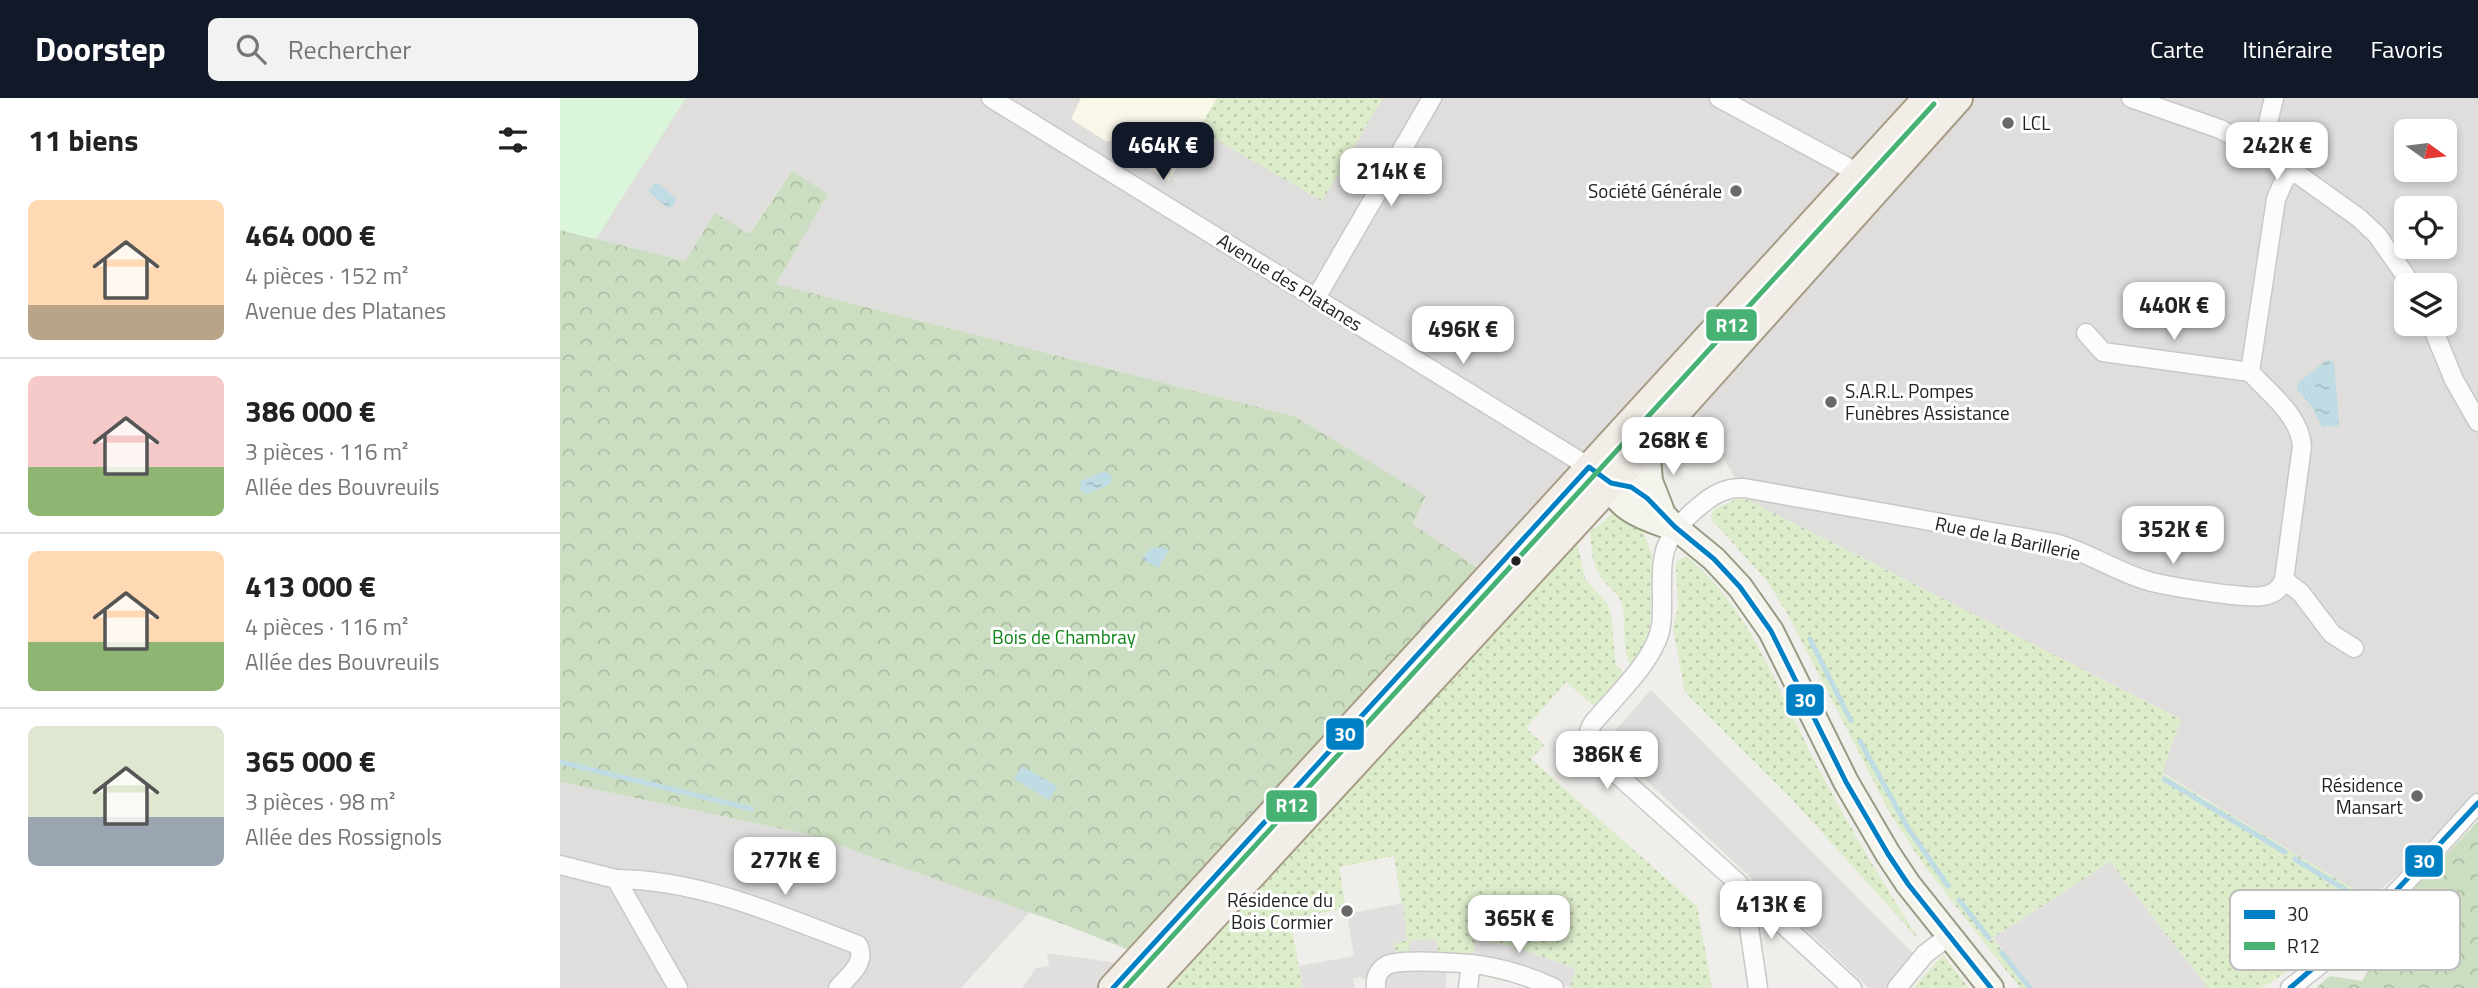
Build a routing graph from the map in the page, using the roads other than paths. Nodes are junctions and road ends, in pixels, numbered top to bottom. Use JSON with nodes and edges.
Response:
{"nodes":[{"id":1,"x":991,"y":98,"type":"edge"},
{"id":2,"x":1432,"y":98,"type":"edge"},
{"id":3,"x":1719,"y":98,"type":"edge"},
{"id":4,"x":1928,"y":98,"type":"edge"},
{"id":5,"x":1958,"y":98,"type":"edge"},
{"id":6,"x":2131,"y":98,"type":"edge"},
{"id":7,"x":2274,"y":98,"type":"edge"},
{"id":8,"x":2259,"y":148,"type":"junction"},
{"id":9,"x":2292,"y":170,"type":"junction"},
{"id":10,"x":1858,"y":173,"type":"junction"},
{"id":11,"x":2404,"y":273,"type":"edge"},
{"id":12,"x":1316,"y":298,"type":"junction"},
{"id":13,"x":2086,"y":333,"type":"dead end"},
{"id":14,"x":2436,"y":336,"type":"edge"},
{"id":15,"x":2250,"y":372,"type":"junction"},
{"id":16,"x":2478,"y":422,"type":"edge"},
{"id":17,"x":1647,"y":445,"type":"junction"},
{"id":18,"x":1600,"y":475,"type":"junction"},
{"id":19,"x":1671,"y":523,"type":"junction"},
{"id":20,"x":2284,"y":580,"type":"junction"},
{"id":21,"x":2354,"y":648,"type":"dead end"},
{"id":22,"x":2478,"y":803,"type":"edge"},
{"id":23,"x":560,"y":865,"type":"edge"},
{"id":24,"x":616,"y":879,"type":"junction"},
{"id":25,"x":2397,"y":890,"type":"edge"},
{"id":26,"x":1745,"y":900,"type":"junction"},
{"id":27,"x":1949,"y":936,"type":"junction"},
{"id":28,"x":1471,"y":964,"type":"junction"},
{"id":29,"x":2316,"y":970,"type":"edge"},
{"id":30,"x":678,"y":988,"type":"edge"},
{"id":31,"x":838,"y":988,"type":"edge"},
{"id":32,"x":1113,"y":988,"type":"edge"},
{"id":33,"x":1147,"y":988,"type":"edge"},
{"id":34,"x":1376,"y":988,"type":"edge"},
{"id":35,"x":1468,"y":988,"type":"edge"},
{"id":36,"x":1554,"y":988,"type":"edge"},
{"id":37,"x":1758,"y":988,"type":"edge"},
{"id":38,"x":1852,"y":988,"type":"edge"},
{"id":39,"x":1897,"y":988,"type":"edge"},
{"id":40,"x":1991,"y":988,"type":"edge"},
{"id":41,"x":2290,"y":988,"type":"edge"}],
"edges":[{"from":1,"to":12,"type":"street","name":"Avenue des Platanes"},
{"from":2,"to":12,"type":"street"},
{"from":3,"to":10,"type":"street"},
{"from":4,"to":10,"type":"main road"},
{"from":5,"to":17,"type":"main road"},
{"from":6,"to":8,"type":"street"},
{"from":7,"to":8,"type":"street"},
{"from":8,"to":9,"type":"street"},
{"from":9,"to":11,"type":"street"},
{"from":9,"to":15,"type":"street"},
{"from":10,"to":18,"type":"main road"},
{"from":12,"to":18,"type":"street","name":"Avenue des Platanes"},
{"from":13,"to":15,"type":"street"},
{"from":14,"to":16,"type":"street"},
{"from":15,"to":20,"type":"street"},
{"from":17,"to":18,"type":"main road"},
{"from":17,"to":19,"type":"main road"},
{"from":18,"to":19,"type":"main road"},
{"from":18,"to":32,"type":"main road"},
{"from":18,"to":33,"type":"main road"},
{"from":19,"to":20,"type":"street","name":"Rue de la Barillerie"},
{"from":19,"to":26,"type":"street"},
{"from":19,"to":27,"type":"main road"},
{"from":20,"to":21,"type":"street"},
{"from":22,"to":25,"type":"street"},
{"from":23,"to":24,"type":"street"},
{"from":24,"to":30,"type":"street"},
{"from":24,"to":31,"type":"street"},
{"from":26,"to":37,"type":"street"},
{"from":26,"to":38,"type":"street"},
{"from":27,"to":39,"type":"street"},
{"from":27,"to":40,"type":"main road"},
{"from":28,"to":34,"type":"street"},
{"from":28,"to":35,"type":"street"},
{"from":28,"to":36,"type":"street"},
{"from":29,"to":41,"type":"street"}]}
